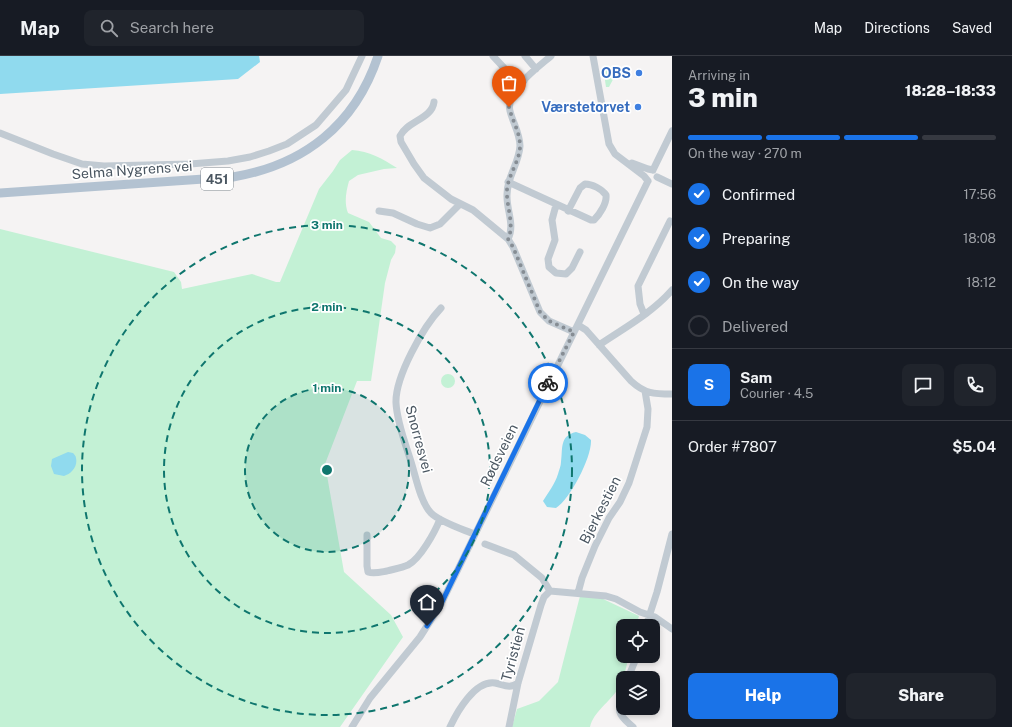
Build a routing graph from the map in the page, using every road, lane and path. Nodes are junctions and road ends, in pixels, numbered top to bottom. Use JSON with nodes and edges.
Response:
{"nodes":[{"id":1,"x":362,"y":56,"type":"edge"},
{"id":2,"x":378,"y":56,"type":"edge"},
{"id":3,"x":493,"y":56,"type":"edge"},
{"id":4,"x":525,"y":56,"type":"edge"},
{"id":5,"x":551,"y":56,"type":"edge"},
{"id":6,"x":592,"y":56,"type":"edge"},
{"id":7,"x":536,"y":69,"type":"junction"},
{"id":8,"x":524,"y":81,"type":"junction"},
{"id":9,"x":434,"y":102,"type":"dead end"},
{"id":10,"x":672,"y":131,"type":"edge"},
{"id":11,"x":0,"y":133,"type":"edge"},
{"id":12,"x":648,"y":174,"type":"junction"},
{"id":13,"x":508,"y":182,"type":"junction"},
{"id":14,"x":672,"y":184,"type":"edge"},
{"id":15,"x":0,"y":193,"type":"edge"},
{"id":16,"x":460,"y":204,"type":"junction"},
{"id":17,"x":556,"y":205,"type":"junction"},
{"id":18,"x":568,"y":211,"type":"junction"},
{"id":19,"x":379,"y":212,"type":"dead end"},
{"id":20,"x":670,"y":221,"type":"dead end"},
{"id":21,"x":508,"y":239,"type":"junction"},
{"id":22,"x":580,"y":252,"type":"dead end"},
{"id":23,"x":672,"y":290,"type":"edge"},
{"id":24,"x":441,"y":308,"type":"dead end"},
{"id":25,"x":644,"y":314,"type":"junction"},
{"id":26,"x":578,"y":325,"type":"junction"},
{"id":27,"x":574,"y":332,"type":"junction"},
{"id":28,"x":599,"y":344,"type":"junction"},
{"id":29,"x":645,"y":391,"type":"junction"},
{"id":30,"x":672,"y":394,"type":"edge"},
{"id":31,"x":440,"y":519,"type":"junction"},
{"id":32,"x":474,"y":534,"type":"junction"},
{"id":33,"x":672,"y":534,"type":"edge"},
{"id":34,"x":367,"y":535,"type":"dead end"},
{"id":35,"x":485,"y":544,"type":"dead end"},
{"id":36,"x":550,"y":591,"type":"junction"},
{"id":37,"x":578,"y":593,"type":"junction"},
{"id":38,"x":650,"y":615,"type":"junction"},
{"id":39,"x":649,"y":619,"type":"edge"},
{"id":40,"x":672,"y":629,"type":"edge"},
{"id":41,"x":518,"y":683,"type":"junction"},
{"id":42,"x":621,"y":715,"type":"edge"},
{"id":43,"x":352,"y":727,"type":"edge"},
{"id":44,"x":450,"y":727,"type":"edge"},
{"id":45,"x":510,"y":727,"type":"edge"},
{"id":46,"x":633,"y":727,"type":"edge"}],
"edges":[{"from":1,"to":11,"type":"street"},
{"from":2,"to":15,"type":"main road","name":"Selma Nygrens vei","number":"451"},
{"from":3,"to":8,"type":"street"},
{"from":4,"to":7,"type":"street"},
{"from":5,"to":7,"type":"street"},
{"from":6,"to":12,"type":"street"},
{"from":7,"to":8,"type":"street"},
{"from":8,"to":13,"type":"street"},
{"from":9,"to":16,"type":"street"},
{"from":10,"to":12,"type":"street","name":"Rødsveien"},
{"from":12,"to":14,"type":"street"},
{"from":12,"to":26,"type":"street","name":"Rødsveien"},
{"from":13,"to":17,"type":"street"},
{"from":13,"to":21,"type":"street"},
{"from":16,"to":19,"type":"street"},
{"from":16,"to":21,"type":"street"},
{"from":17,"to":18,"type":"street"},
{"from":17,"to":22,"type":"street"},
{"from":18,"to":18,"type":"street"},
{"from":20,"to":25,"type":"street"},
{"from":21,"to":27,"type":"street"},
{"from":23,"to":25,"type":"street"},
{"from":24,"to":31,"type":"street","name":"Snorresvei"},
{"from":25,"to":28,"type":"street"},
{"from":26,"to":27,"type":"street","name":"Rødsveien"},
{"from":26,"to":28,"type":"street"},
{"from":27,"to":32,"type":"street","name":"Rødsveien"},
{"from":28,"to":29,"type":"street"},
{"from":29,"to":30,"type":"street"},
{"from":29,"to":37,"type":"street","name":"Bjerkestien"},
{"from":31,"to":32,"type":"street","name":"Snorresvei"},
{"from":31,"to":34,"type":"street"},
{"from":32,"to":43,"type":"street","name":"Rødsveien"},
{"from":33,"to":38,"type":"street"},
{"from":35,"to":36,"type":"street"},
{"from":36,"to":37,"type":"street"},
{"from":36,"to":41,"type":"street","name":"Tyristien"},
{"from":37,"to":38,"type":"street"},
{"from":38,"to":39,"type":"street"},
{"from":38,"to":40,"type":"street"},
{"from":41,"to":44,"type":"street"},
{"from":41,"to":45,"type":"street","name":"Tyristien"},
{"from":42,"to":46,"type":"street"}]}
